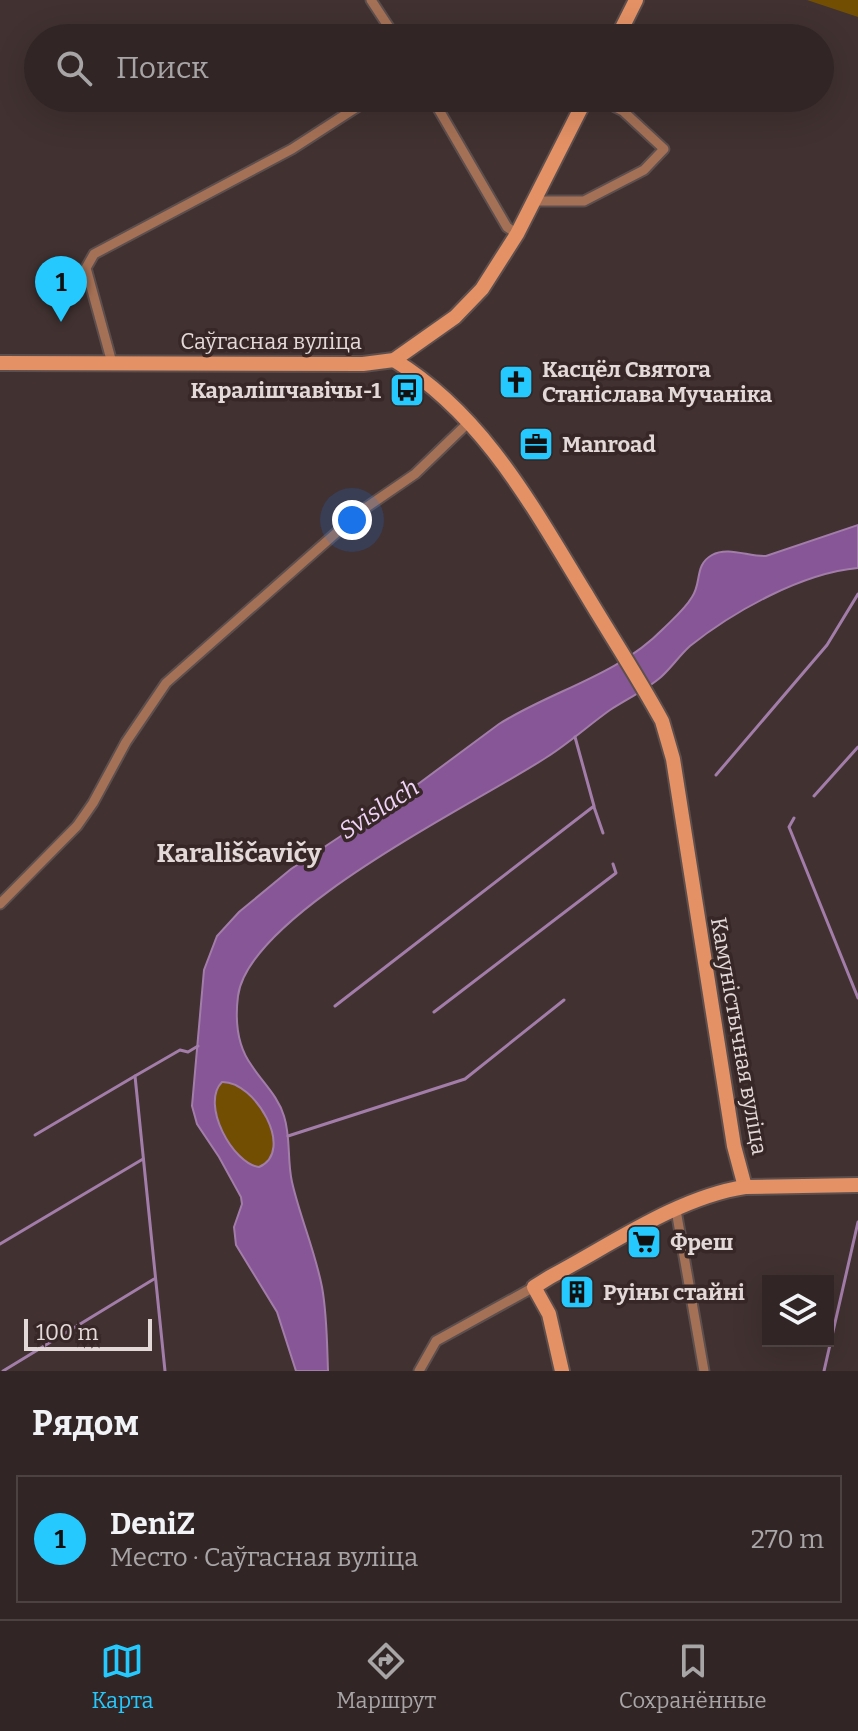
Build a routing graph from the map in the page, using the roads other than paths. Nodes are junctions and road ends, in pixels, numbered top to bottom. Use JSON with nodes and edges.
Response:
{"nodes":[{"id":1,"x":371,"y":0,"type":"edge"},
{"id":2,"x":633,"y":5,"type":"edge"},
{"id":3,"x":387,"y":24,"type":"edge"},
{"id":4,"x":624,"y":24,"type":"edge"},
{"id":5,"x":349,"y":112,"type":"edge"},
{"id":6,"x":440,"y":112,"type":"edge"},
{"id":7,"x":579,"y":112,"type":"edge"},
{"id":8,"x":624,"y":112,"type":"edge"},
{"id":9,"x":535,"y":201,"type":"junction"},
{"id":10,"x":517,"y":234,"type":"junction"},
{"id":11,"x":394,"y":360,"type":"junction"},
{"id":12,"x":0,"y":363,"type":"edge"},
{"id":13,"x":112,"y":363,"type":"junction"},
{"id":14,"x":470,"y":421,"type":"junction"},
{"id":15,"x":0,"y":904,"type":"edge"},
{"id":16,"x":858,"y":1185,"type":"edge"},
{"id":17,"x":745,"y":1187,"type":"junction"},
{"id":18,"x":676,"y":1210,"type":"junction"},
{"id":19,"x":534,"y":1287,"type":"junction"},
{"id":20,"x":419,"y":1371,"type":"edge"},
{"id":21,"x":562,"y":1371,"type":"edge"},
{"id":22,"x":704,"y":1371,"type":"edge"}],
"edges":[{"from":1,"to":3,"type":"street"},
{"from":2,"to":4,"type":"street"},
{"from":5,"to":13,"type":"street"},
{"from":6,"to":10,"type":"street"},
{"from":7,"to":9,"type":"street","name":"Саўгасная вуліца"},
{"from":8,"to":9,"type":"street"},
{"from":9,"to":10,"type":"street","name":"Саўгасная вуліца"},
{"from":10,"to":11,"type":"street","name":"Саўгасная вуліца"},
{"from":11,"to":13,"type":"street","name":"Саўгасная вуліца"},
{"from":11,"to":14,"type":"street","name":"Камуністычная вуліца"},
{"from":12,"to":13,"type":"street","name":"Саўгасная вуліца"},
{"from":14,"to":15,"type":"street"},
{"from":14,"to":17,"type":"street","name":"Камуністычная вуліца"},
{"from":16,"to":17,"type":"street"},
{"from":17,"to":18,"type":"street","name":"Камуністычная вуліца"},
{"from":18,"to":19,"type":"street","name":"Камуністычная вуліца"},
{"from":18,"to":22,"type":"street"},
{"from":19,"to":20,"type":"street","name":"Камуністычная вуліца"},
{"from":19,"to":21,"type":"street"}]}
